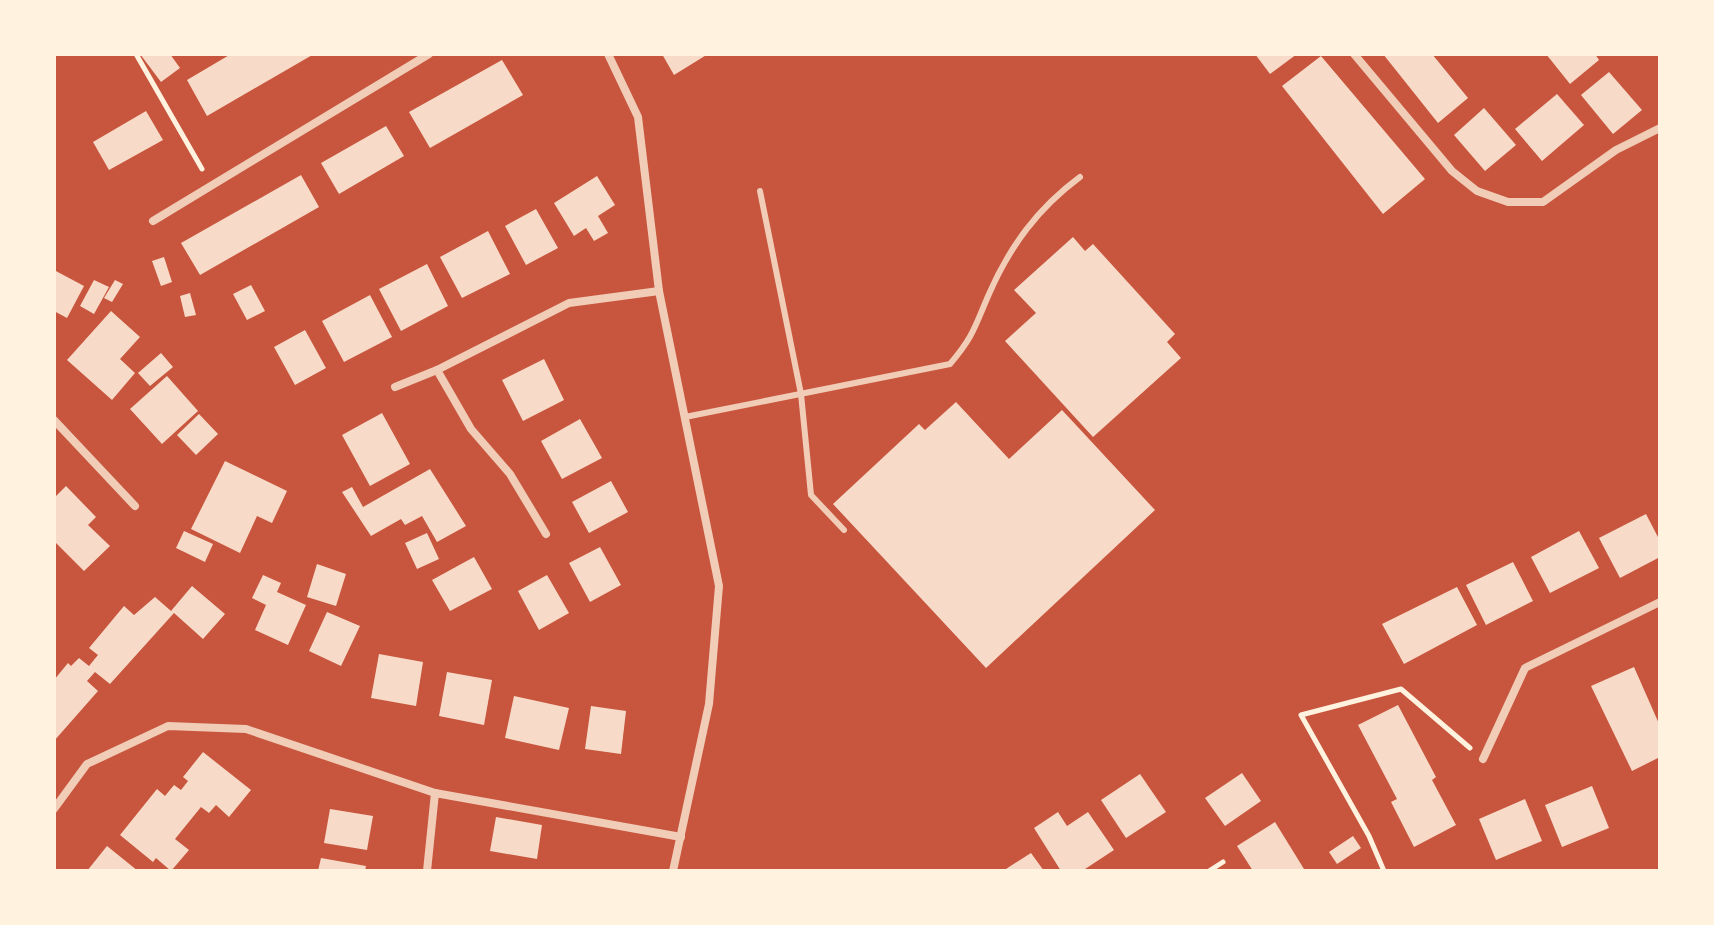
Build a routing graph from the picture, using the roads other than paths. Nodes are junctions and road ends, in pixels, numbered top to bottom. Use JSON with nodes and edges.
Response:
{"nodes":[{"id":1,"x":429,"y":54,"type":"edge"},
{"id":2,"x":608,"y":54,"type":"edge"},
{"id":3,"x":1354,"y":54,"type":"edge"},
{"id":4,"x":1660,"y":128,"type":"edge"},
{"id":5,"x":1080,"y":177,"type":"dead end"},
{"id":6,"x":760,"y":191,"type":"dead end"},
{"id":7,"x":153,"y":221,"type":"dead end"},
{"id":8,"x":659,"y":291,"type":"junction"},
{"id":9,"x":437,"y":370,"type":"junction"},
{"id":10,"x":395,"y":387,"type":"dead end"},
{"id":11,"x":801,"y":394,"type":"junction"},
{"id":12,"x":685,"y":417,"type":"junction"},
{"id":13,"x":54,"y":420,"type":"edge"},
{"id":14,"x":135,"y":506,"type":"dead end"},
{"id":15,"x":844,"y":530,"type":"dead end"},
{"id":16,"x":546,"y":534,"type":"dead end"},
{"id":17,"x":1660,"y":602,"type":"edge"},
{"id":18,"x":1483,"y":759,"type":"road end"},
{"id":19,"x":435,"y":793,"type":"junction"},
{"id":20,"x":54,"y":809,"type":"edge"},
{"id":21,"x":681,"y":837,"type":"junction"},
{"id":22,"x":427,"y":871,"type":"edge"},
{"id":23,"x":673,"y":871,"type":"edge"}],
"edges":[{"from":1,"to":7,"type":"street"},
{"from":2,"to":8,"type":"street"},
{"from":3,"to":4,"type":"street"},
{"from":5,"to":11,"type":"lane"},
{"from":6,"to":11,"type":"lane"},
{"from":8,"to":9,"type":"street"},
{"from":8,"to":12,"type":"street"},
{"from":9,"to":10,"type":"street"},
{"from":9,"to":16,"type":"street"},
{"from":11,"to":12,"type":"lane"},
{"from":11,"to":15,"type":"lane"},
{"from":12,"to":21,"type":"street"},
{"from":13,"to":14,"type":"street"},
{"from":17,"to":18,"type":"street"},
{"from":19,"to":20,"type":"street"},
{"from":19,"to":21,"type":"street"},
{"from":19,"to":22,"type":"street"},
{"from":21,"to":23,"type":"street"}]}
